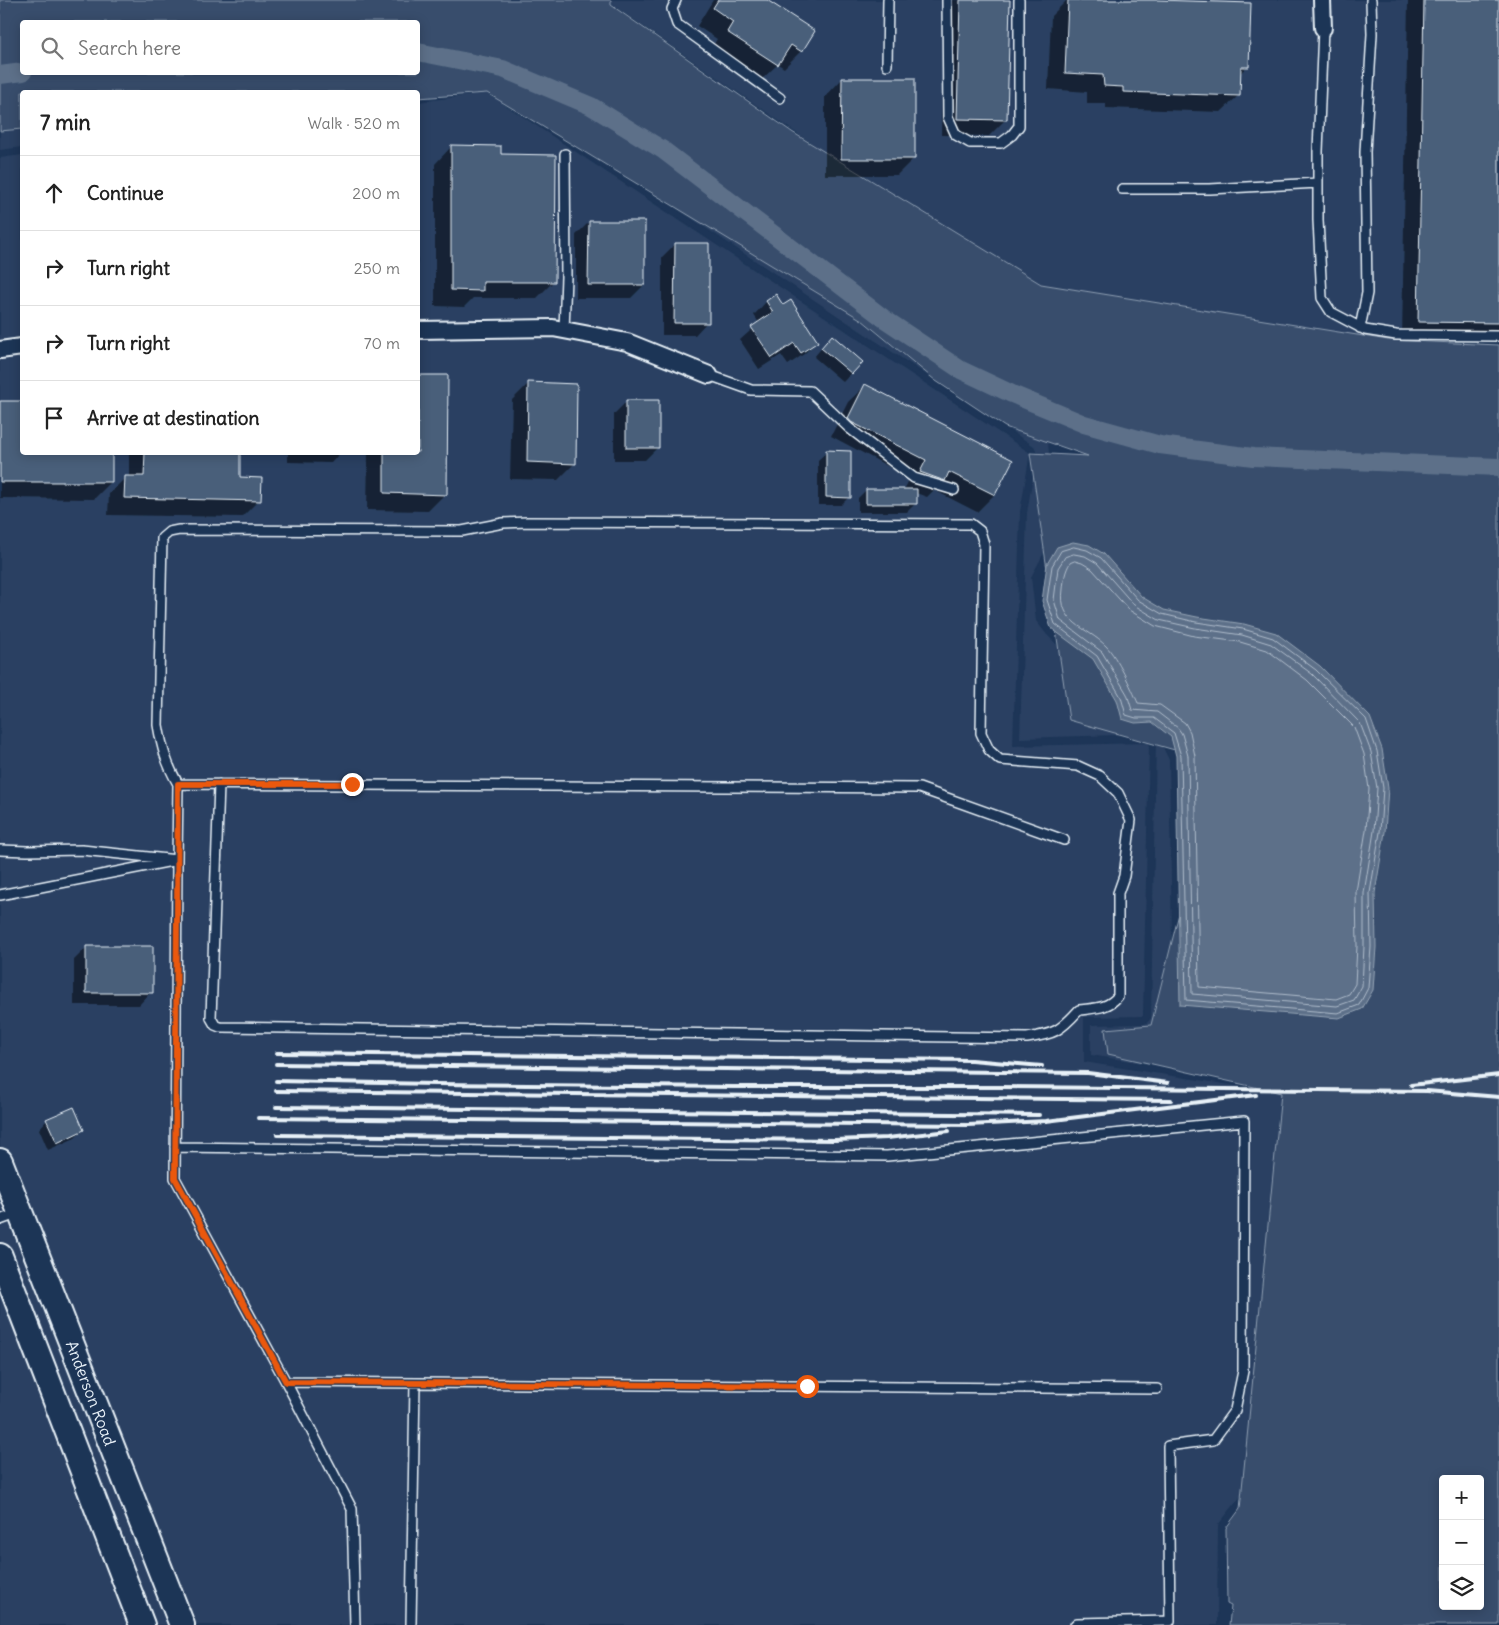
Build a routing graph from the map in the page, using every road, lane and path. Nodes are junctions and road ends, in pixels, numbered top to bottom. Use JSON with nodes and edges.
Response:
{"nodes":[{"id":1,"x":676,"y":0,"type":"edge"},
{"id":2,"x":888,"y":0,"type":"edge"},
{"id":3,"x":947,"y":0,"type":"edge"},
{"id":4,"x":1019,"y":0,"type":"edge"},
{"id":5,"x":1322,"y":0,"type":"edge"},
{"id":6,"x":1371,"y":0,"type":"edge"},
{"id":7,"x":1322,"y":28,"type":"joint"},
{"id":8,"x":887,"y":65,"type":"dead end"},
{"id":9,"x":780,"y":98,"type":"dead end"},
{"id":10,"x":565,"y":154,"type":"dead end"},
{"id":11,"x":1318,"y":183,"type":"junction"},
{"id":12,"x":1122,"y":189,"type":"dead end"},
{"id":13,"x":1360,"y":328,"type":"junction"},
{"id":14,"x":420,"y":330,"type":"edge"},
{"id":15,"x":564,"y":330,"type":"junction"},
{"id":16,"x":1499,"y":336,"type":"edge"},
{"id":17,"x":20,"y":347,"type":"edge"},
{"id":18,"x":0,"y":350,"type":"edge"},
{"id":19,"x":709,"y":375,"type":"joint"},
{"id":20,"x":954,"y":490,"type":"dead end"},
{"id":21,"x":178,"y":784,"type":"junction"},
{"id":22,"x":219,"y":784,"type":"junction"},
{"id":23,"x":1064,"y":840,"type":"dead end"},
{"id":24,"x":0,"y":850,"type":"edge"},
{"id":25,"x":177,"y":860,"type":"junction"},
{"id":26,"x":0,"y":895,"type":"edge"},
{"id":27,"x":175,"y":1146,"type":"junction"},
{"id":28,"x":0,"y":1161,"type":"edge"},
{"id":29,"x":10,"y":1216,"type":"edge"},
{"id":30,"x":0,"y":1256,"type":"edge"},
{"id":31,"x":286,"y":1382,"type":"junction"},
{"id":32,"x":415,"y":1383,"type":"junction"},
{"id":33,"x":1157,"y":1389,"type":"dead end"},
{"id":34,"x":142,"y":1625,"type":"edge"},
{"id":35,"x":182,"y":1625,"type":"edge"},
{"id":36,"x":355,"y":1625,"type":"edge"},
{"id":37,"x":412,"y":1625,"type":"edge"},
{"id":38,"x":1075,"y":1625,"type":"edge"}],
"edges":[{"from":1,"to":9,"type":"lane"},
{"from":2,"to":8,"type":"lane"},
{"from":3,"to":4,"type":"lane"},
{"from":5,"to":7,"type":"street"},
{"from":6,"to":13,"type":"lane"},
{"from":7,"to":11,"type":"lane"},
{"from":10,"to":15,"type":"lane"},
{"from":11,"to":12,"type":"lane"},
{"from":11,"to":13,"type":"lane"},
{"from":13,"to":16,"type":"lane"},
{"from":14,"to":15,"type":"street"},
{"from":15,"to":19,"type":"street"},
{"from":17,"to":18,"type":"street"},
{"from":19,"to":20,"type":"lane"},
{"from":21,"to":22,"type":"lane"},
{"from":21,"to":22,"type":"lane"},
{"from":21,"to":25,"type":"lane"},
{"from":22,"to":23,"type":"lane"},
{"from":24,"to":25,"type":"lane"},
{"from":25,"to":26,"type":"lane"},
{"from":25,"to":27,"type":"lane"},
{"from":27,"to":31,"type":"lane"},
{"from":27,"to":38,"type":"lane"},
{"from":28,"to":29,"type":"main road","name":"Anderson Road"},
{"from":29,"to":35,"type":"main road","name":"Anderson Road"},
{"from":30,"to":34,"type":"main road"},
{"from":31,"to":32,"type":"lane"},
{"from":31,"to":36,"type":"lane"},
{"from":32,"to":33,"type":"lane"},
{"from":32,"to":37,"type":"lane"}]}
